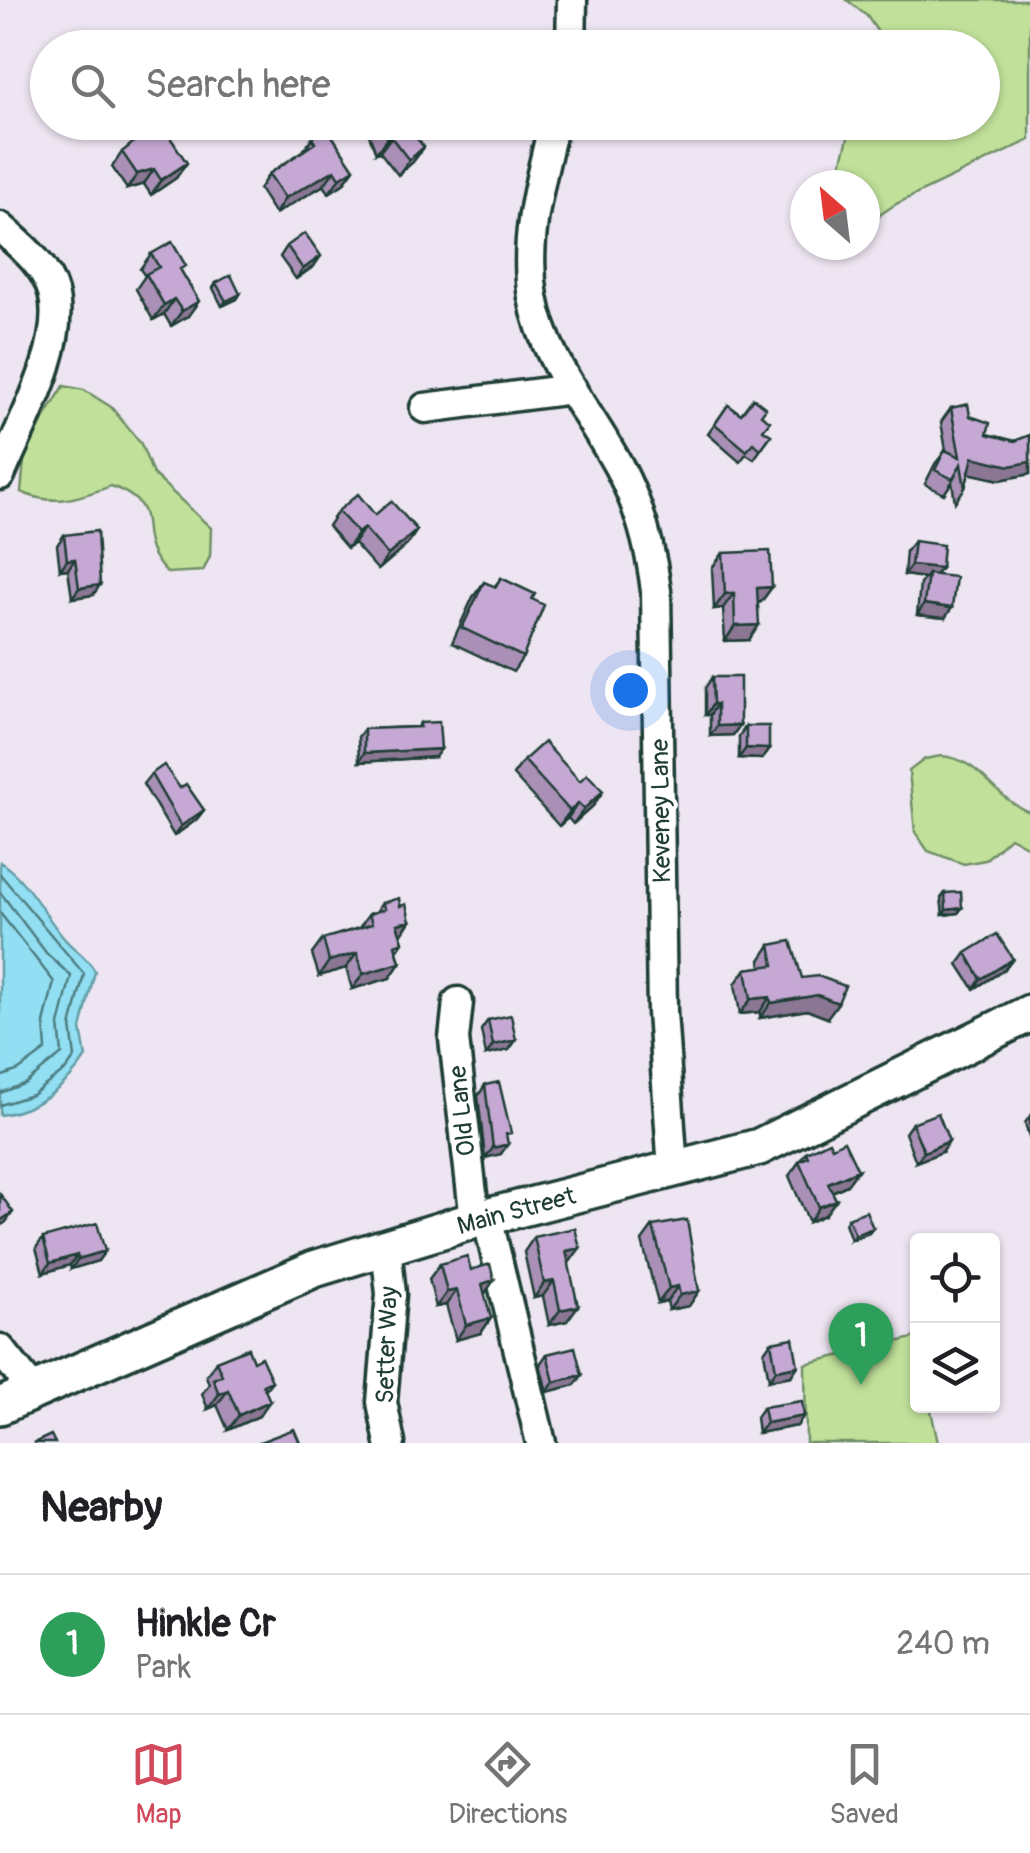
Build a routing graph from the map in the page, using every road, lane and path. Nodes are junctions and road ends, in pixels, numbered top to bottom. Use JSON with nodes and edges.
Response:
{"nodes":[{"id":1,"x":572,"y":0,"type":"edge"},
{"id":2,"x":571,"y":30,"type":"edge"},
{"id":3,"x":550,"y":140,"type":"edge"},
{"id":4,"x":0,"y":227,"type":"edge"},
{"id":5,"x":572,"y":389,"type":"junction"},
{"id":6,"x":425,"y":408,"type":"dead end"},
{"id":7,"x":0,"y":475,"type":"edge"},
{"id":8,"x":458,"y":1002,"type":"dead end"},
{"id":9,"x":1030,"y":1014,"type":"edge"},
{"id":10,"x":673,"y":1170,"type":"junction"},
{"id":11,"x":481,"y":1219,"type":"junction"},
{"id":12,"x":386,"y":1246,"type":"junction"},
{"id":13,"x":0,"y":1350,"type":"edge"},
{"id":14,"x":33,"y":1390,"type":"junction"},
{"id":15,"x":0,"y":1406,"type":"edge"},
{"id":16,"x":390,"y":1443,"type":"edge"},
{"id":17,"x":540,"y":1443,"type":"edge"}],
"edges":[{"from":1,"to":2,"type":"street"},
{"from":3,"to":5,"type":"street","name":"Keveney Lane"},
{"from":4,"to":7,"type":"street"},
{"from":5,"to":6,"type":"street"},
{"from":5,"to":10,"type":"street","name":"Keveney Lane"},
{"from":8,"to":11,"type":"street","name":"Old Lane"},
{"from":9,"to":10,"type":"main road","name":"Main Street"},
{"from":10,"to":11,"type":"main road","name":"Main Street"},
{"from":11,"to":12,"type":"main road","name":"Main Street"},
{"from":11,"to":17,"type":"street","name":"Old Lane"},
{"from":12,"to":14,"type":"main road","name":"Main Street"},
{"from":12,"to":16,"type":"street","name":"Setter Way"},
{"from":13,"to":14,"type":"street"},
{"from":14,"to":15,"type":"main road","name":"Main Street"}]}
